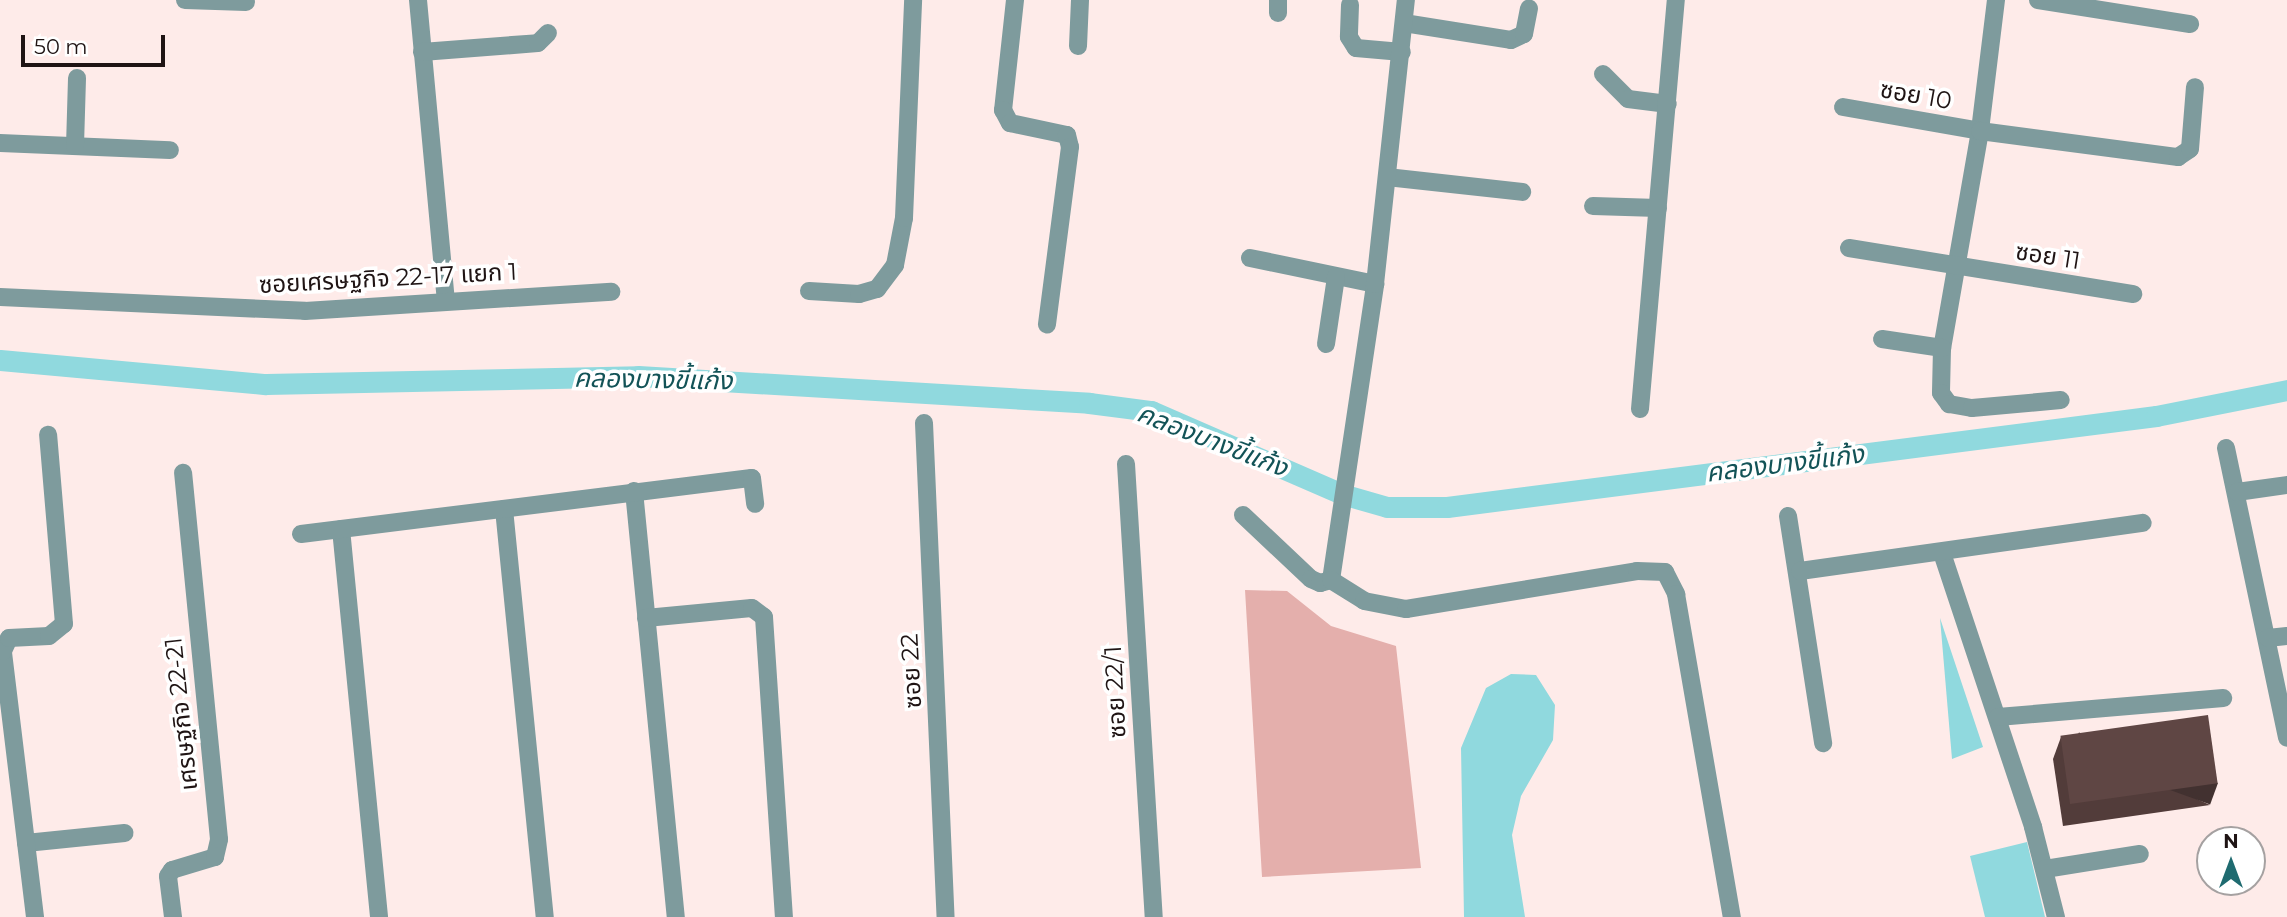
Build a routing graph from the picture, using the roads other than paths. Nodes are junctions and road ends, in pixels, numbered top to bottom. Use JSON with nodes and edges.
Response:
{"nodes":[{"id":1,"x":185,"y":0,"type":"edge"},
{"id":2,"x":418,"y":0,"type":"edge"},
{"id":3,"x":913,"y":0,"type":"edge"},
{"id":4,"x":1015,"y":0,"type":"edge"},
{"id":5,"x":1080,"y":0,"type":"edge"},
{"id":6,"x":1406,"y":0,"type":"edge"},
{"id":7,"x":1676,"y":0,"type":"edge"},
{"id":8,"x":1996,"y":0,"type":"edge"},
{"id":9,"x":2038,"y":0,"type":"edge"},
{"id":10,"x":246,"y":2,"type":"dead end"},
{"id":11,"x":1350,"y":5,"type":"dead end"},
{"id":12,"x":1529,"y":8,"type":"dead end"},
{"id":13,"x":1405,"y":23,"type":"junction"},
{"id":14,"x":2190,"y":24,"type":"dead end"},
{"id":15,"x":548,"y":33,"type":"dead end"},
{"id":16,"x":1078,"y":46,"type":"dead end"},
{"id":17,"x":422,"y":52,"type":"junction"},
{"id":18,"x":1402,"y":52,"type":"junction"},
{"id":19,"x":1603,"y":74,"type":"dead end"},
{"id":20,"x":77,"y":78,"type":"dead end"},
{"id":21,"x":2195,"y":87,"type":"dead end"},
{"id":22,"x":1668,"y":104,"type":"junction"},
{"id":23,"x":1843,"y":107,"type":"dead end"},
{"id":24,"x":1980,"y":131,"type":"junction"},
{"id":25,"x":0,"y":143,"type":"edge"},
{"id":26,"x":75,"y":146,"type":"junction"},
{"id":27,"x":170,"y":150,"type":"dead end"},
{"id":28,"x":1387,"y":177,"type":"junction"},
{"id":29,"x":1522,"y":192,"type":"dead end"},
{"id":30,"x":1593,"y":206,"type":"dead end"},
{"id":31,"x":1658,"y":208,"type":"junction"},
{"id":32,"x":1849,"y":248,"type":"dead end"},
{"id":33,"x":1250,"y":258,"type":"dead end"},
{"id":34,"x":1956,"y":266,"type":"junction"},
{"id":35,"x":1336,"y":277,"type":"junction"},
{"id":36,"x":1375,"y":284,"type":"junction"},
{"id":37,"x":809,"y":291,"type":"dead end"},
{"id":38,"x":611,"y":292,"type":"dead end"},
{"id":39,"x":2133,"y":294,"type":"dead end"},
{"id":40,"x":0,"y":297,"type":"edge"},
{"id":41,"x":446,"y":301,"type":"junction"},
{"id":42,"x":1047,"y":325,"type":"dead end"},
{"id":43,"x":1882,"y":339,"type":"dead end"},
{"id":44,"x":1326,"y":344,"type":"dead end"},
{"id":45,"x":1942,"y":348,"type":"junction"},
{"id":46,"x":2061,"y":400,"type":"dead end"},
{"id":47,"x":1640,"y":409,"type":"dead end"},
{"id":48,"x":924,"y":423,"type":"dead end"},
{"id":49,"x":48,"y":435,"type":"dead end"},
{"id":50,"x":2226,"y":448,"type":"dead end"},
{"id":51,"x":1126,"y":464,"type":"dead end"},
{"id":52,"x":183,"y":472,"type":"dead end"},
{"id":53,"x":2287,"y":485,"type":"edge"},
{"id":54,"x":634,"y":491,"type":"junction"},
{"id":55,"x":2237,"y":492,"type":"junction"},
{"id":56,"x":755,"y":504,"type":"dead end"},
{"id":57,"x":504,"y":509,"type":"junction"},
{"id":58,"x":1242,"y":515,"type":"dead end"},
{"id":59,"x":1788,"y":516,"type":"dead end"},
{"id":60,"x":2143,"y":523,"type":"dead end"},
{"id":61,"x":341,"y":529,"type":"junction"},
{"id":62,"x":301,"y":534,"type":"dead end"},
{"id":63,"x":1942,"y":554,"type":"junction"},
{"id":64,"x":1800,"y":571,"type":"junction"},
{"id":65,"x":1331,"y":580,"type":"junction"},
{"id":66,"x":646,"y":618,"type":"junction"},
{"id":67,"x":2287,"y":636,"type":"edge"},
{"id":68,"x":2268,"y":638,"type":"junction"},
{"id":69,"x":2,"y":659,"type":"edge"},
{"id":70,"x":2223,"y":698,"type":"dead end"},
{"id":71,"x":1998,"y":717,"type":"junction"},
{"id":72,"x":2287,"y":738,"type":"edge"},
{"id":73,"x":1823,"y":743,"type":"dead end"},
{"id":74,"x":124,"y":833,"type":"dead end"},
{"id":75,"x":26,"y":843,"type":"junction"},
{"id":76,"x":2140,"y":854,"type":"dead end"},
{"id":77,"x":2045,"y":869,"type":"junction"},
{"id":78,"x":35,"y":917,"type":"edge"},
{"id":79,"x":173,"y":917,"type":"edge"},
{"id":80,"x":379,"y":917,"type":"edge"},
{"id":81,"x":545,"y":917,"type":"edge"},
{"id":82,"x":676,"y":917,"type":"edge"},
{"id":83,"x":785,"y":917,"type":"edge"},
{"id":84,"x":946,"y":917,"type":"edge"},
{"id":85,"x":1154,"y":917,"type":"edge"},
{"id":86,"x":1732,"y":917,"type":"edge"},
{"id":87,"x":2056,"y":917,"type":"edge"}],
"edges":[{"from":1,"to":10,"type":"street"},
{"from":2,"to":17,"type":"street"},
{"from":3,"to":37,"type":"street"},
{"from":4,"to":42,"type":"street"},
{"from":5,"to":16,"type":"street"},
{"from":6,"to":13,"type":"street"},
{"from":7,"to":22,"type":"street"},
{"from":8,"to":24,"type":"street"},
{"from":9,"to":14,"type":"street"},
{"from":11,"to":18,"type":"street"},
{"from":12,"to":13,"type":"street"},
{"from":13,"to":18,"type":"street"},
{"from":15,"to":17,"type":"street"},
{"from":17,"to":41,"type":"street"},
{"from":18,"to":28,"type":"street"},
{"from":19,"to":22,"type":"street"},
{"from":20,"to":26,"type":"street"},
{"from":21,"to":24,"type":"street","name":"ซอย 10"},
{"from":22,"to":31,"type":"street"},
{"from":23,"to":24,"type":"street","name":"ซอย 10"},
{"from":24,"to":34,"type":"street"},
{"from":25,"to":26,"type":"street"},
{"from":26,"to":27,"type":"street"},
{"from":28,"to":29,"type":"street"},
{"from":28,"to":36,"type":"street"},
{"from":30,"to":31,"type":"street"},
{"from":31,"to":47,"type":"street"},
{"from":32,"to":34,"type":"street","name":"ซอย 11"},
{"from":33,"to":35,"type":"street"},
{"from":34,"to":39,"type":"street","name":"ซอย 11"},
{"from":34,"to":45,"type":"street"},
{"from":35,"to":36,"type":"street"},
{"from":35,"to":44,"type":"street"},
{"from":36,"to":65,"type":"street"},
{"from":38,"to":41,"type":"street","name":"ซอยเศรษฐกิจ 22-17 แยก 1"},
{"from":40,"to":41,"type":"street","name":"ซอยเศรษฐกิจ 22-17 แยก 1"},
{"from":43,"to":45,"type":"street"},
{"from":45,"to":46,"type":"street"},
{"from":48,"to":84,"type":"street","name":"ซอย 22"},
{"from":49,"to":69,"type":"street"},
{"from":50,"to":55,"type":"street"},
{"from":51,"to":85,"type":"street","name":"ซอย 22/1"},
{"from":52,"to":79,"type":"street","name":"เศรษฐกิจ 22-21"},
{"from":53,"to":55,"type":"street"},
{"from":54,"to":56,"type":"street"},
{"from":54,"to":57,"type":"street"},
{"from":54,"to":66,"type":"street"},
{"from":55,"to":68,"type":"street"},
{"from":57,"to":61,"type":"street"},
{"from":57,"to":81,"type":"street"},
{"from":58,"to":65,"type":"street"},
{"from":59,"to":64,"type":"street"},
{"from":60,"to":63,"type":"street"},
{"from":61,"to":62,"type":"street"},
{"from":61,"to":80,"type":"street"},
{"from":63,"to":64,"type":"street"},
{"from":63,"to":71,"type":"street"},
{"from":64,"to":73,"type":"street"},
{"from":65,"to":86,"type":"street"},
{"from":66,"to":82,"type":"street"},
{"from":66,"to":83,"type":"street"},
{"from":67,"to":68,"type":"street"},
{"from":68,"to":72,"type":"street"},
{"from":69,"to":75,"type":"street"},
{"from":70,"to":71,"type":"street"},
{"from":71,"to":77,"type":"street"},
{"from":74,"to":75,"type":"street"},
{"from":75,"to":78,"type":"street"},
{"from":76,"to":77,"type":"street"},
{"from":77,"to":87,"type":"street"}]}
